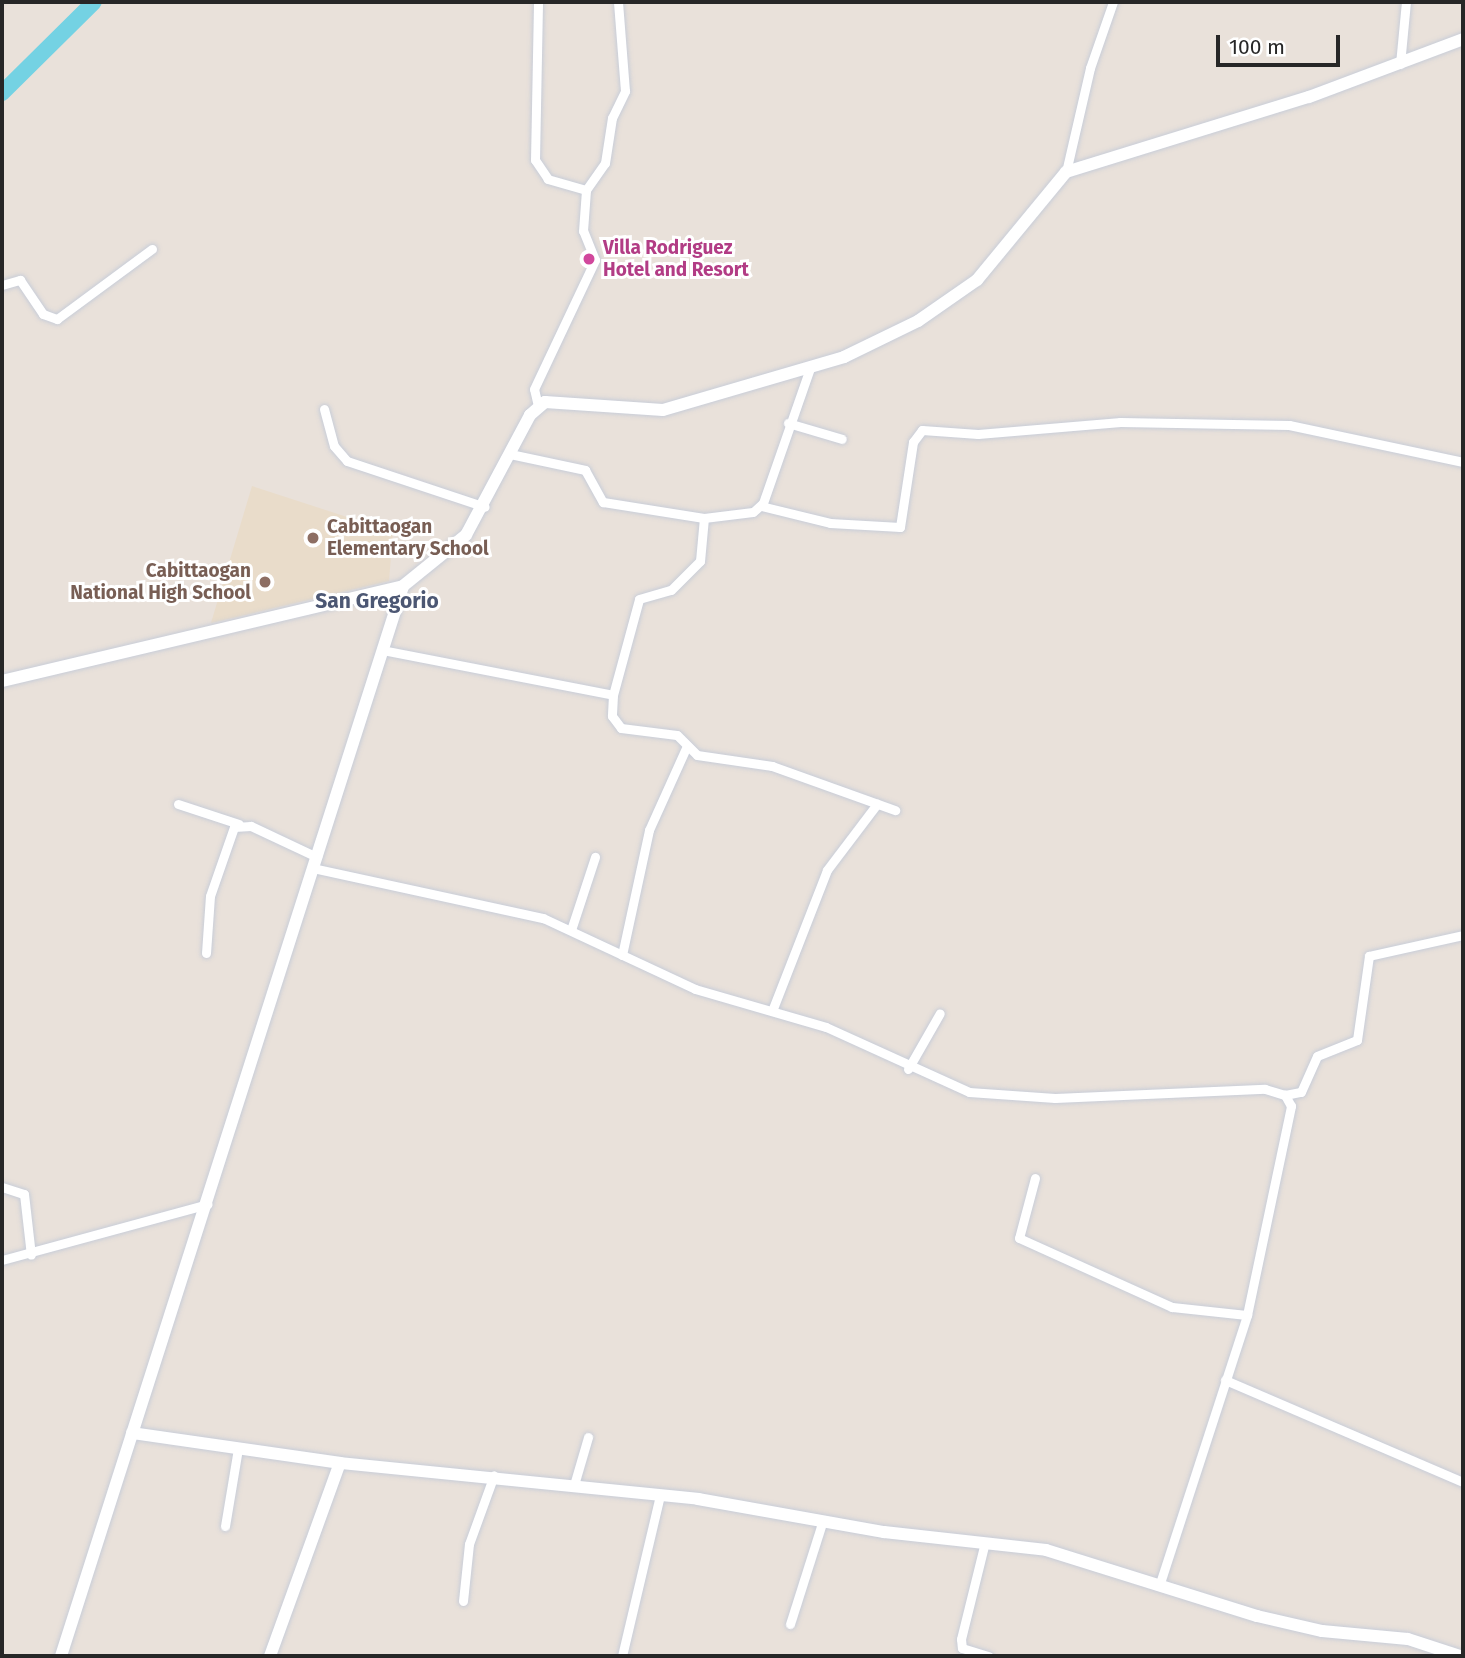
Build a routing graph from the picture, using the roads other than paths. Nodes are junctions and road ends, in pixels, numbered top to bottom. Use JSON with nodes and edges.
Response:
{"nodes":[{"id":1,"x":538,"y":2,"type":"edge"},
{"id":2,"x":618,"y":2,"type":"edge"},
{"id":3,"x":1113,"y":2,"type":"edge"},
{"id":4,"x":1406,"y":2,"type":"edge"},
{"id":5,"x":1463,"y":39,"type":"edge"},
{"id":6,"x":1400,"y":64,"type":"junction"},
{"id":7,"x":1066,"y":172,"type":"junction"},
{"id":8,"x":586,"y":190,"type":"junction"},
{"id":9,"x":152,"y":249,"type":"dead end"},
{"id":10,"x":2,"y":285,"type":"edge"},
{"id":11,"x":810,"y":368,"type":"junction"},
{"id":12,"x":538,"y":406,"type":"junction"},
{"id":13,"x":324,"y":409,"type":"dead end"},
{"id":14,"x":788,"y":423,"type":"junction"},
{"id":15,"x":842,"y":439,"type":"dead end"},
{"id":16,"x":510,"y":454,"type":"junction"},
{"id":17,"x":1463,"y":462,"type":"edge"},
{"id":18,"x":761,"y":506,"type":"junction"},
{"id":19,"x":485,"y":507,"type":"junction"},
{"id":20,"x":704,"y":518,"type":"junction"},
{"id":21,"x":402,"y":586,"type":"junction"},
{"id":22,"x":382,"y":650,"type":"junction"},
{"id":23,"x":2,"y":681,"type":"edge"},
{"id":24,"x":613,"y":695,"type":"junction"},
{"id":25,"x":686,"y":748,"type":"junction"},
{"id":26,"x":178,"y":804,"type":"dead end"},
{"id":27,"x":877,"y":804,"type":"junction"},
{"id":28,"x":895,"y":810,"type":"dead end"},
{"id":29,"x":239,"y":824,"type":"junction"},
{"id":30,"x":595,"y":857,"type":"dead end"},
{"id":31,"x":315,"y":863,"type":"junction"},
{"id":32,"x":571,"y":930,"type":"junction"},
{"id":33,"x":1463,"y":935,"type":"edge"},
{"id":34,"x":206,"y":953,"type":"dead end"},
{"id":35,"x":622,"y":955,"type":"junction"},
{"id":36,"x":772,"y":1011,"type":"junction"},
{"id":37,"x":940,"y":1013,"type":"dead end"},
{"id":38,"x":908,"y":1069,"type":"junction"},
{"id":39,"x":1285,"y":1095,"type":"junction"},
{"id":40,"x":1035,"y":1178,"type":"dead end"},
{"id":41,"x":2,"y":1187,"type":"edge"},
{"id":42,"x":210,"y":1204,"type":"junction"},
{"id":43,"x":31,"y":1255,"type":"junction"},
{"id":44,"x":2,"y":1260,"type":"edge"},
{"id":45,"x":1247,"y":1315,"type":"junction"},
{"id":46,"x":1225,"y":1380,"type":"junction"},
{"id":47,"x":132,"y":1433,"type":"junction"},
{"id":48,"x":588,"y":1437,"type":"dead end"},
{"id":49,"x":238,"y":1448,"type":"junction"},
{"id":50,"x":340,"y":1463,"type":"junction"},
{"id":51,"x":494,"y":1475,"type":"junction"},
{"id":52,"x":1463,"y":1482,"type":"edge"},
{"id":53,"x":574,"y":1485,"type":"junction"},
{"id":54,"x":660,"y":1495,"type":"junction"},
{"id":55,"x":822,"y":1523,"type":"junction"},
{"id":56,"x":225,"y":1526,"type":"dead end"},
{"id":57,"x":985,"y":1542,"type":"junction"},
{"id":58,"x":1160,"y":1583,"type":"junction"},
{"id":59,"x":463,"y":1601,"type":"dead end"},
{"id":60,"x":790,"y":1624,"type":"dead end"},
{"id":61,"x":61,"y":1656,"type":"edge"},
{"id":62,"x":270,"y":1656,"type":"edge"},
{"id":63,"x":622,"y":1656,"type":"edge"},
{"id":64,"x":989,"y":1656,"type":"edge"},
{"id":65,"x":1460,"y":1656,"type":"edge"}],
"edges":[{"from":1,"to":8,"type":"street"},
{"from":2,"to":8,"type":"street"},
{"from":3,"to":7,"type":"street"},
{"from":4,"to":6,"type":"street"},
{"from":5,"to":6,"type":"street"},
{"from":6,"to":7,"type":"street"},
{"from":7,"to":11,"type":"street"},
{"from":8,"to":12,"type":"street"},
{"from":9,"to":10,"type":"street"},
{"from":11,"to":12,"type":"street"},
{"from":11,"to":14,"type":"street"},
{"from":12,"to":16,"type":"street"},
{"from":13,"to":19,"type":"street"},
{"from":14,"to":15,"type":"street"},
{"from":14,"to":18,"type":"street"},
{"from":16,"to":19,"type":"street"},
{"from":16,"to":20,"type":"street"},
{"from":17,"to":18,"type":"street"},
{"from":18,"to":20,"type":"street"},
{"from":19,"to":21,"type":"street"},
{"from":20,"to":24,"type":"street"},
{"from":21,"to":22,"type":"street"},
{"from":21,"to":23,"type":"street"},
{"from":22,"to":24,"type":"street"},
{"from":22,"to":31,"type":"street"},
{"from":24,"to":25,"type":"street"},
{"from":25,"to":27,"type":"street"},
{"from":25,"to":35,"type":"street"},
{"from":26,"to":29,"type":"street"},
{"from":27,"to":28,"type":"street"},
{"from":27,"to":36,"type":"street"},
{"from":29,"to":31,"type":"street"},
{"from":29,"to":34,"type":"street"},
{"from":30,"to":32,"type":"street"},
{"from":31,"to":32,"type":"street"},
{"from":31,"to":42,"type":"street"},
{"from":32,"to":35,"type":"street"},
{"from":33,"to":39,"type":"street"},
{"from":35,"to":36,"type":"street"},
{"from":36,"to":38,"type":"street"},
{"from":37,"to":38,"type":"street"},
{"from":38,"to":39,"type":"street"},
{"from":39,"to":45,"type":"street"},
{"from":40,"to":45,"type":"street"},
{"from":41,"to":43,"type":"street"},
{"from":42,"to":43,"type":"street"},
{"from":42,"to":47,"type":"street"},
{"from":43,"to":44,"type":"street"},
{"from":45,"to":46,"type":"street"},
{"from":46,"to":52,"type":"street"},
{"from":46,"to":58,"type":"street"},
{"from":47,"to":49,"type":"street"},
{"from":47,"to":61,"type":"street"},
{"from":48,"to":53,"type":"street"},
{"from":49,"to":50,"type":"street"},
{"from":49,"to":56,"type":"street"},
{"from":50,"to":51,"type":"street"},
{"from":50,"to":62,"type":"street"},
{"from":51,"to":53,"type":"street"},
{"from":51,"to":59,"type":"street"},
{"from":53,"to":54,"type":"street"},
{"from":54,"to":55,"type":"street"},
{"from":54,"to":63,"type":"street"},
{"from":55,"to":57,"type":"street"},
{"from":55,"to":60,"type":"street"},
{"from":57,"to":58,"type":"street"},
{"from":57,"to":64,"type":"street"},
{"from":58,"to":65,"type":"street"}]}
